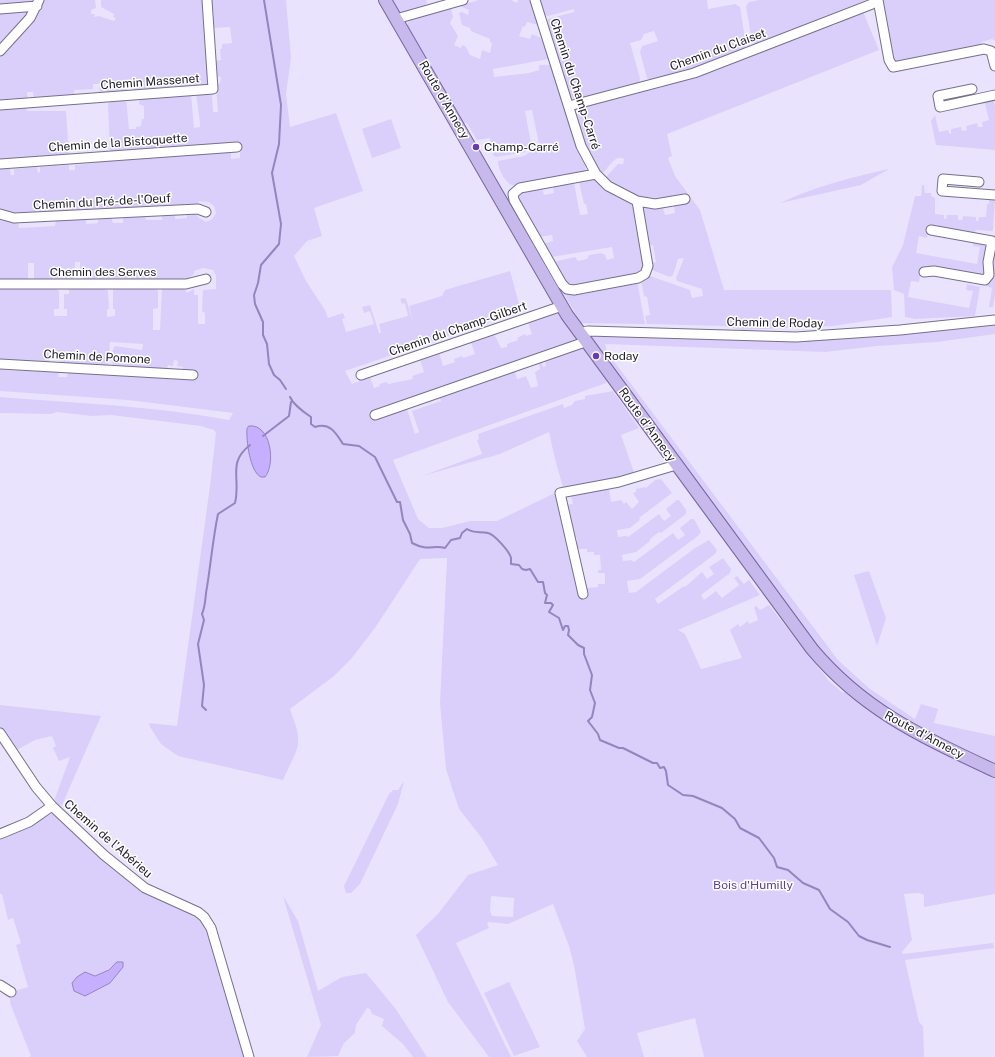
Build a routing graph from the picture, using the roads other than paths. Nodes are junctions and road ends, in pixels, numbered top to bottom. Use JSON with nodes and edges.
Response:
{"nodes":[{"id":1,"x":207,"y":0,"type":"edge"},
{"id":2,"x":385,"y":0,"type":"edge"},
{"id":3,"x":463,"y":0,"type":"edge"},
{"id":4,"x":535,"y":0,"type":"edge"},
{"id":5,"x":875,"y":2,"type":"edge"},
{"id":6,"x":38,"y":3,"type":"edge"},
{"id":7,"x":0,"y":9,"type":"edge"},
{"id":8,"x":396,"y":19,"type":"junction"},
{"id":9,"x":0,"y":52,"type":"edge"},
{"id":10,"x":995,"y":66,"type":"edge"},
{"id":11,"x":972,"y":89,"type":"dead end"},
{"id":12,"x":995,"y":95,"type":"edge"},
{"id":13,"x":0,"y":105,"type":"edge"},
{"id":14,"x":569,"y":106,"type":"junction"},
{"id":15,"x":237,"y":147,"type":"dead end"},
{"id":16,"x":0,"y":164,"type":"edge"},
{"id":17,"x":596,"y":174,"type":"junction"},
{"id":18,"x":979,"y":182,"type":"dead end"},
{"id":19,"x":995,"y":195,"type":"edge"},
{"id":20,"x":685,"y":199,"type":"dead end"},
{"id":21,"x":637,"y":201,"type":"junction"},
{"id":22,"x":206,"y":212,"type":"dead end"},
{"id":23,"x":0,"y":214,"type":"edge"},
{"id":24,"x":930,"y":230,"type":"dead end"},
{"id":25,"x":994,"y":238,"type":"edge"},
{"id":26,"x":924,"y":272,"type":"dead end"},
{"id":27,"x":206,"y":279,"type":"dead end"},
{"id":28,"x":0,"y":284,"type":"edge"},
{"id":29,"x":562,"y":306,"type":"junction"},
{"id":30,"x":995,"y":320,"type":"edge"},
{"id":31,"x":582,"y":337,"type":"junction"},
{"id":32,"x":0,"y":364,"type":"edge"},
{"id":33,"x":192,"y":375,"type":"dead end"},
{"id":34,"x":361,"y":375,"type":"dead end"},
{"id":35,"x":375,"y":415,"type":"dead end"},
{"id":36,"x":676,"y":465,"type":"junction"},
{"id":37,"x":583,"y":594,"type":"dead end"},
{"id":38,"x":0,"y":733,"type":"edge"},
{"id":39,"x":995,"y":771,"type":"edge"},
{"id":40,"x":52,"y":806,"type":"junction"},
{"id":41,"x":0,"y":834,"type":"edge"},
{"id":42,"x":0,"y":985,"type":"edge"},
{"id":43,"x":11,"y":992,"type":"dead end"},
{"id":44,"x":249,"y":1057,"type":"edge"}],
"edges":[{"from":1,"to":13,"type":"street","name":"Chemin Massenet"},
{"from":2,"to":8,"type":"main road","name":"Route d'Annecy"},
{"from":3,"to":8,"type":"street"},
{"from":4,"to":14,"type":"street","name":"Chemin du Champ-Carré"},
{"from":5,"to":10,"type":"street"},
{"from":5,"to":14,"type":"street","name":"Chemin du Claiset"},
{"from":6,"to":7,"type":"street"},
{"from":6,"to":9,"type":"street"},
{"from":8,"to":29,"type":"main road","name":"Route d'Annecy"},
{"from":11,"to":12,"type":"street"},
{"from":14,"to":17,"type":"street","name":"Chemin du Champ-Carré"},
{"from":15,"to":16,"type":"street","name":"Chemin de la Bistoquette"},
{"from":17,"to":21,"type":"street","name":"Chemin du Champ-Carré"},
{"from":17,"to":21,"type":"street"},
{"from":18,"to":19,"type":"street"},
{"from":20,"to":21,"type":"street","name":"Chemin du Champ-Carré"},
{"from":22,"to":23,"type":"street","name":"Chemin du Pré-de-l'Oeuf"},
{"from":24,"to":25,"type":"street"},
{"from":25,"to":26,"type":"street"},
{"from":27,"to":28,"type":"street","name":"Chemin des Serves"},
{"from":29,"to":31,"type":"main road","name":"Route d'Annecy"},
{"from":29,"to":34,"type":"street","name":"Chemin du Champ-Gilbert"},
{"from":30,"to":31,"type":"street","name":"Chemin de Roday"},
{"from":31,"to":35,"type":"street","name":"Chemin de Roday"},
{"from":31,"to":36,"type":"main road","name":"Route d'Annecy"},
{"from":32,"to":33,"type":"street","name":"Chemin de Pomone"},
{"from":36,"to":37,"type":"street"},
{"from":36,"to":39,"type":"main road","name":"Route d'Annecy"},
{"from":38,"to":40,"type":"street","name":"Chemin de l'Abérieu"},
{"from":40,"to":41,"type":"street"},
{"from":40,"to":44,"type":"street","name":"Chemin de l'Abérieu"},
{"from":42,"to":43,"type":"street"}]}
